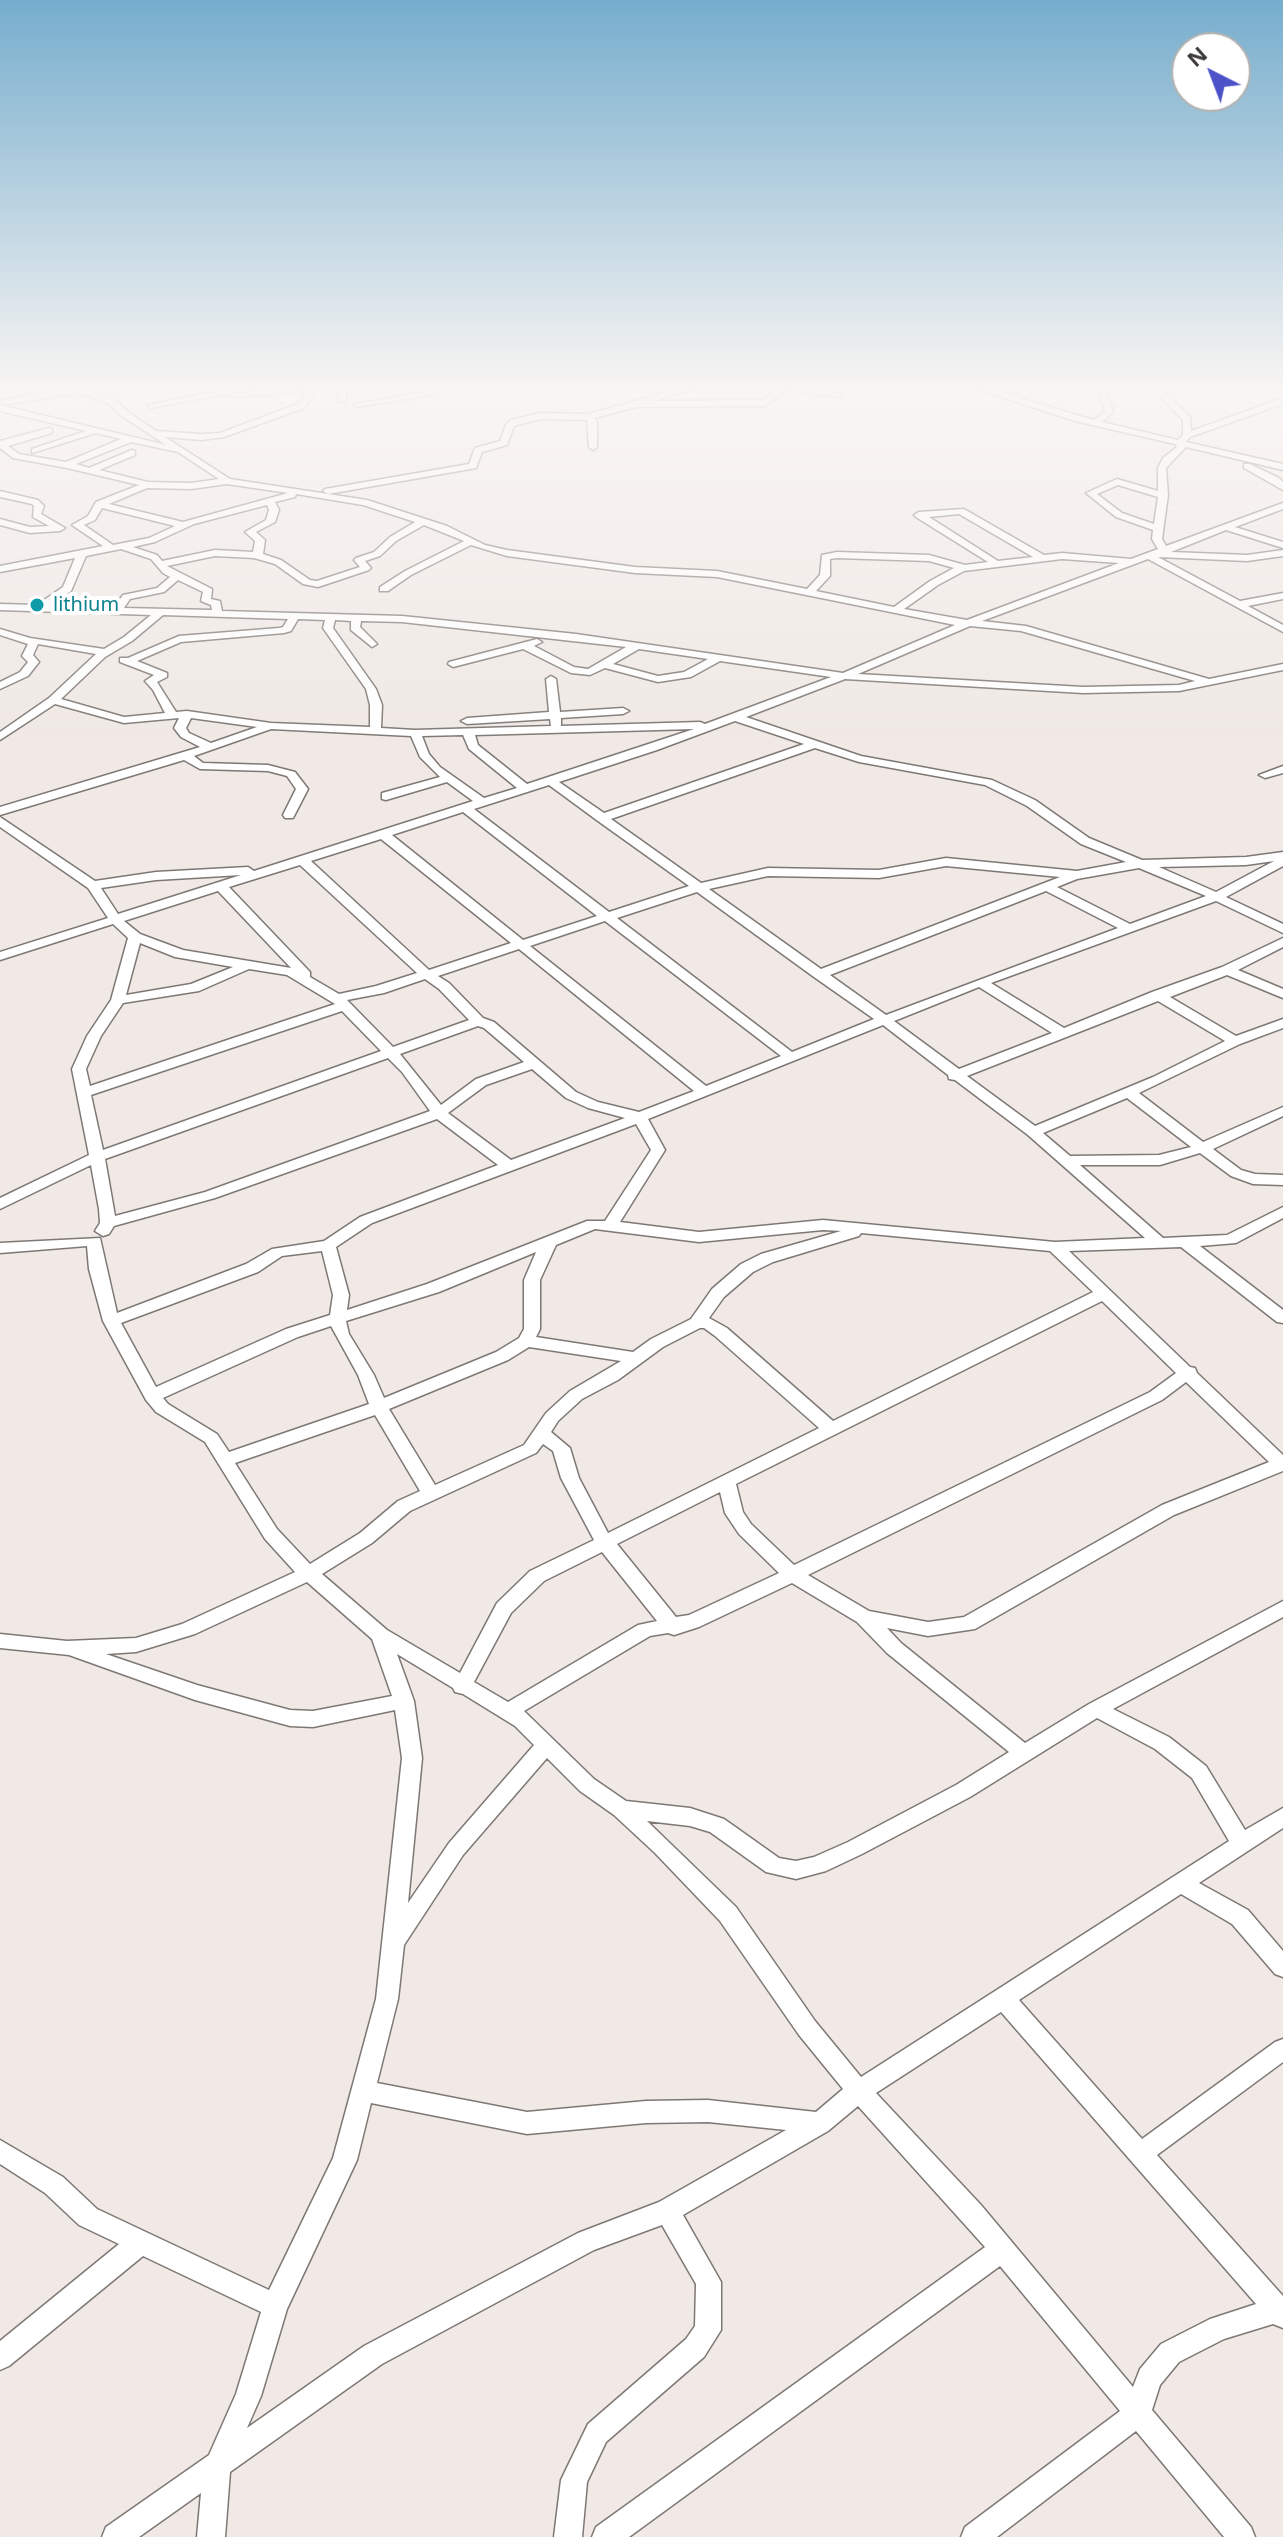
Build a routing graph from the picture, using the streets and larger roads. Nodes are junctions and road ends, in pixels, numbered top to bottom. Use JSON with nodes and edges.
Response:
{"nodes":[{"id":1,"x":39,"y":506,"type":"edge"},
{"id":2,"x":98,"y":506,"type":"edge"},
{"id":3,"x":109,"y":506,"type":"edge"},
{"id":4,"x":247,"y":506,"type":"edge"},
{"id":5,"x":272,"y":506,"type":"edge"},
{"id":6,"x":378,"y":506,"type":"edge"},
{"id":7,"x":1113,"y":506,"type":"edge"},
{"id":8,"x":1162,"y":506,"type":"edge"},
{"id":9,"x":1282,"y":506,"type":"edge"},
{"id":10,"x":2,"y":513,"type":"edge"},
{"id":11,"x":423,"y":521,"type":"junction"},
{"id":12,"x":77,"y":525,"type":"junction"},
{"id":13,"x":184,"y":525,"type":"junction"},
{"id":14,"x":1226,"y":527,"type":"junction"},
{"id":15,"x":60,"y":528,"type":"junction"},
{"id":16,"x":1159,"y":529,"type":"junction"},
{"id":17,"x":470,"y":542,"type":"junction"},
{"id":18,"x":1283,"y":545,"type":"edge"},
{"id":19,"x":117,"y":548,"type":"junction"},
{"id":20,"x":1157,"y":553,"type":"junction"},
{"id":21,"x":1283,"y":553,"type":"edge"},
{"id":22,"x":0,"y":555,"type":"edge"},
{"id":23,"x":81,"y":555,"type":"junction"},
{"id":24,"x":255,"y":555,"type":"junction"},
{"id":25,"x":1040,"y":557,"type":"junction"},
{"id":26,"x":994,"y":562,"type":"junction"},
{"id":27,"x":1133,"y":562,"type":"junction"},
{"id":28,"x":160,"y":564,"type":"junction"},
{"id":29,"x":13,"y":566,"type":"junction"},
{"id":30,"x":962,"y":568,"type":"junction"},
{"id":31,"x":0,"y":569,"type":"edge"},
{"id":32,"x":177,"y":576,"type":"junction"},
{"id":33,"x":384,"y":589,"type":"dead end"},
{"id":34,"x":809,"y":593,"type":"junction"},
{"id":35,"x":1283,"y":596,"type":"edge"},
{"id":36,"x":1241,"y":604,"type":"junction"},
{"id":37,"x":0,"y":607,"type":"edge"},
{"id":38,"x":22,"y":608,"type":"junction"},
{"id":39,"x":39,"y":608,"type":"junction"},
{"id":40,"x":118,"y":609,"type":"junction"},
{"id":41,"x":163,"y":610,"type":"junction"},
{"id":42,"x":896,"y":610,"type":"junction"},
{"id":43,"x":217,"y":612,"type":"junction"},
{"id":44,"x":295,"y":615,"type":"junction"},
{"id":45,"x":331,"y":616,"type":"junction"},
{"id":46,"x":356,"y":617,"type":"junction"},
{"id":47,"x":0,"y":623,"type":"edge"},
{"id":48,"x":968,"y":623,"type":"junction"},
{"id":49,"x":1283,"y":629,"type":"edge"},
{"id":50,"x":0,"y":632,"type":"edge"},
{"id":51,"x":556,"y":635,"type":"junction"},
{"id":52,"x":33,"y":640,"type":"junction"},
{"id":53,"x":372,"y":644,"type":"dead end"},
{"id":54,"x":526,"y":646,"type":"junction"},
{"id":55,"x":635,"y":647,"type":"junction"},
{"id":56,"x":105,"y":653,"type":"junction"},
{"id":57,"x":716,"y":659,"type":"junction"},
{"id":58,"x":129,"y":661,"type":"junction"},
{"id":59,"x":453,"y":664,"type":"dead end"},
{"id":60,"x":601,"y":664,"type":"junction"},
{"id":61,"x":1283,"y":667,"type":"edge"},
{"id":62,"x":844,"y":676,"type":"junction"},
{"id":63,"x":551,"y":679,"type":"dead end"},
{"id":64,"x":1214,"y":684,"type":"junction"},
{"id":65,"x":0,"y":686,"type":"edge"},
{"id":66,"x":53,"y":700,"type":"junction"},
{"id":67,"x":623,"y":711,"type":"dead end"},
{"id":68,"x":187,"y":714,"type":"junction"},
{"id":69,"x":172,"y":715,"type":"junction"},
{"id":70,"x":555,"y":716,"type":"junction"},
{"id":71,"x":735,"y":717,"type":"junction"},
{"id":72,"x":0,"y":723,"type":"edge"},
{"id":73,"x":714,"y":725,"type":"junction"},
{"id":74,"x":271,"y":726,"type":"junction"},
{"id":75,"x":467,"y":726,"type":"junction"},
{"id":76,"x":17,"y":727,"type":"junction"},
{"id":77,"x":557,"y":731,"type":"junction"},
{"id":78,"x":375,"y":732,"type":"junction"},
{"id":79,"x":415,"y":733,"type":"junction"},
{"id":80,"x":0,"y":737,"type":"edge"},
{"id":81,"x":816,"y":744,"type":"junction"},
{"id":82,"x":210,"y":747,"type":"junction"},
{"id":83,"x":186,"y":756,"type":"junction"},
{"id":84,"x":1283,"y":769,"type":"edge"},
{"id":85,"x":1265,"y":775,"type":"dead end"},
{"id":86,"x":446,"y":779,"type":"junction"},
{"id":87,"x":551,"y":781,"type":"junction"},
{"id":88,"x":526,"y":789,"type":"junction"},
{"id":89,"x":386,"y":796,"type":"dead end"},
{"id":90,"x":483,"y":803,"type":"junction"},
{"id":91,"x":466,"y":809,"type":"junction"},
{"id":92,"x":0,"y":811,"type":"edge"},
{"id":93,"x":289,"y":815,"type":"dead end"},
{"id":94,"x":602,"y":818,"type":"junction"},
{"id":95,"x":0,"y":821,"type":"edge"},
{"id":96,"x":383,"y":834,"type":"junction"},
{"id":97,"x":1283,"y":858,"type":"edge"},
{"id":98,"x":301,"y":859,"type":"junction"},
{"id":99,"x":1136,"y":864,"type":"junction"},
{"id":100,"x":270,"y":870,"type":"junction"},
{"id":101,"x":1077,"y":875,"type":"junction"},
{"id":102,"x":93,"y":885,"type":"junction"},
{"id":103,"x":221,"y":886,"type":"junction"},
{"id":104,"x":699,"y":887,"type":"junction"},
{"id":105,"x":1047,"y":887,"type":"junction"},
{"id":106,"x":1216,"y":897,"type":"junction"},
{"id":107,"x":607,"y":916,"type":"junction"},
{"id":108,"x":115,"y":919,"type":"junction"},
{"id":109,"x":1127,"y":927,"type":"junction"},
{"id":110,"x":1283,"y":929,"type":"edge"},
{"id":111,"x":135,"y":937,"type":"junction"},
{"id":112,"x":522,"y":942,"type":"junction"},
{"id":113,"x":1283,"y":942,"type":"edge"},
{"id":114,"x":0,"y":956,"type":"edge"},
{"id":115,"x":248,"y":965,"type":"junction"},
{"id":116,"x":1227,"y":970,"type":"junction"},
{"id":117,"x":425,"y":973,"type":"junction"},
{"id":118,"x":819,"y":974,"type":"junction"},
{"id":119,"x":310,"y":979,"type":"junction"},
{"id":120,"x":980,"y":982,"type":"junction"},
{"id":121,"x":1283,"y":994,"type":"edge"},
{"id":122,"x":1157,"y":995,"type":"junction"},
{"id":123,"x":118,"y":1000,"type":"junction"},
{"id":124,"x":340,"y":1002,"type":"junction"},
{"id":125,"x":883,"y":1019,"type":"junction"},
{"id":126,"x":478,"y":1021,"type":"junction"},
{"id":127,"x":1283,"y":1023,"type":"edge"},
{"id":128,"x":1062,"y":1033,"type":"junction"},
{"id":129,"x":1235,"y":1041,"type":"junction"},
{"id":130,"x":390,"y":1054,"type":"junction"},
{"id":131,"x":788,"y":1055,"type":"junction"},
{"id":132,"x":532,"y":1064,"type":"junction"},
{"id":133,"x":954,"y":1076,"type":"junction"},
{"id":134,"x":703,"y":1091,"type":"junction"},
{"id":135,"x":84,"y":1093,"type":"junction"},
{"id":136,"x":1129,"y":1093,"type":"junction"},
{"id":137,"x":1283,"y":1111,"type":"edge"},
{"id":138,"x":439,"y":1113,"type":"junction"},
{"id":139,"x":640,"y":1117,"type":"junction"},
{"id":140,"x":1033,"y":1132,"type":"junction"},
{"id":141,"x":1202,"y":1148,"type":"junction"},
{"id":142,"x":97,"y":1157,"type":"junction"},
{"id":143,"x":1066,"y":1161,"type":"junction"},
{"id":144,"x":509,"y":1166,"type":"junction"},
{"id":145,"x":1283,"y":1180,"type":"edge"},
{"id":146,"x":0,"y":1204,"type":"edge"},
{"id":147,"x":1283,"y":1212,"type":"edge"},
{"id":148,"x":108,"y":1223,"type":"junction"},
{"id":149,"x":611,"y":1224,"type":"junction"},
{"id":150,"x":860,"y":1231,"type":"junction"},
{"id":151,"x":94,"y":1241,"type":"junction"},
{"id":152,"x":549,"y":1242,"type":"junction"},
{"id":153,"x":1185,"y":1242,"type":"junction"},
{"id":154,"x":1161,"y":1244,"type":"junction"},
{"id":155,"x":328,"y":1245,"type":"junction"},
{"id":156,"x":1055,"y":1247,"type":"junction"},
{"id":157,"x":0,"y":1248,"type":"edge"},
{"id":158,"x":1105,"y":1293,"type":"junction"},
{"id":159,"x":1283,"y":1318,"type":"edge"},
{"id":160,"x":337,"y":1320,"type":"junction"},
{"id":161,"x":111,"y":1321,"type":"junction"},
{"id":162,"x":697,"y":1323,"type":"junction"},
{"id":163,"x":526,"y":1341,"type":"junction"},
{"id":164,"x":636,"y":1358,"type":"junction"},
{"id":165,"x":1189,"y":1372,"type":"junction"},
{"id":166,"x":152,"y":1396,"type":"junction"},
{"id":167,"x":379,"y":1407,"type":"junction"},
{"id":168,"x":832,"y":1430,"type":"junction"},
{"id":169,"x":543,"y":1435,"type":"junction"},
{"id":170,"x":227,"y":1459,"type":"junction"},
{"id":171,"x":1283,"y":1464,"type":"edge"},
{"id":172,"x":727,"y":1482,"type":"junction"},
{"id":173,"x":431,"y":1494,"type":"junction"},
{"id":174,"x":603,"y":1540,"type":"junction"},
{"id":175,"x":310,"y":1573,"type":"junction"},
{"id":176,"x":792,"y":1574,"type":"junction"},
{"id":177,"x":1283,"y":1608,"type":"edge"},
{"id":178,"x":864,"y":1617,"type":"junction"},
{"id":179,"x":674,"y":1628,"type":"junction"},
{"id":180,"x":380,"y":1635,"type":"junction"},
{"id":181,"x":4,"y":1639,"type":"edge"},
{"id":182,"x":67,"y":1648,"type":"junction"},
{"id":183,"x":462,"y":1687,"type":"junction"},
{"id":184,"x":404,"y":1701,"type":"junction"},
{"id":185,"x":1096,"y":1709,"type":"junction"},
{"id":186,"x":510,"y":1710,"type":"junction"},
{"id":187,"x":546,"y":1745,"type":"junction"},
{"id":188,"x":1024,"y":1753,"type":"junction"},
{"id":189,"x":621,"y":1809,"type":"junction"},
{"id":190,"x":1283,"y":1817,"type":"edge"},
{"id":191,"x":1242,"y":1843,"type":"junction"},
{"id":192,"x":1181,"y":1883,"type":"junction"},
{"id":193,"x":393,"y":1942,"type":"junction"},
{"id":194,"x":1283,"y":1967,"type":"edge"},
{"id":195,"x":1003,"y":1998,"type":"junction"},
{"id":196,"x":1283,"y":2049,"type":"edge"},
{"id":197,"x":363,"y":2091,"type":"junction"},
{"id":198,"x":859,"y":2091,"type":"junction"},
{"id":199,"x":820,"y":2123,"type":"junction"},
{"id":200,"x":0,"y":2151,"type":"edge"},
{"id":201,"x":1140,"y":2154,"type":"junction"},
{"id":202,"x":667,"y":2211,"type":"junction"},
{"id":203,"x":139,"y":2244,"type":"junction"},
{"id":204,"x":1002,"y":2250,"type":"junction"},
{"id":205,"x":275,"y":2306,"type":"junction"},
{"id":206,"x":1282,"y":2311,"type":"edge"},
{"id":207,"x":0,"y":2357,"type":"edge"},
{"id":208,"x":1138,"y":2414,"type":"junction"},
{"id":209,"x":217,"y":2467,"type":"junction"},
{"id":210,"x":116,"y":2537,"type":"edge"},
{"id":211,"x":211,"y":2537,"type":"edge"},
{"id":212,"x":568,"y":2537,"type":"edge"},
{"id":213,"x":606,"y":2537,"type":"edge"},
{"id":214,"x":975,"y":2537,"type":"edge"},
{"id":215,"x":1241,"y":2537,"type":"edge"}],
"edges":[{"from":1,"to":15,"type":"street"},
{"from":2,"to":12,"type":"street"},
{"from":3,"to":13,"type":"street"},
{"from":4,"to":13,"type":"street"},
{"from":5,"to":24,"type":"street"},
{"from":6,"to":11,"type":"street"},
{"from":7,"to":16,"type":"street"},
{"from":8,"to":16,"type":"street"},
{"from":9,"to":14,"type":"street"},
{"from":10,"to":15,"type":"street"},
{"from":11,"to":17,"type":"street"},
{"from":11,"to":24,"type":"street"},
{"from":12,"to":15,"type":"street"},
{"from":12,"to":19,"type":"street"},
{"from":13,"to":19,"type":"street"},
{"from":14,"to":18,"type":"street"},
{"from":14,"to":20,"type":"street"},
{"from":16,"to":20,"type":"street"},
{"from":17,"to":33,"type":"street"},
{"from":17,"to":34,"type":"street"},
{"from":19,"to":23,"type":"street"},
{"from":19,"to":28,"type":"street"},
{"from":20,"to":21,"type":"street"},
{"from":20,"to":27,"type":"street"},
{"from":20,"to":36,"type":"street"},
{"from":22,"to":29,"type":"street"},
{"from":23,"to":29,"type":"street"},
{"from":23,"to":39,"type":"street"},
{"from":24,"to":28,"type":"street"},
{"from":25,"to":26,"type":"street"},
{"from":25,"to":26,"type":"street"},
{"from":25,"to":27,"type":"street"},
{"from":26,"to":30,"type":"street"},
{"from":27,"to":48,"type":"street"},
{"from":28,"to":32,"type":"street"},
{"from":29,"to":31,"type":"street"},
{"from":30,"to":34,"type":"street"},
{"from":30,"to":42,"type":"street"},
{"from":32,"to":40,"type":"street"},
{"from":32,"to":43,"type":"street"},
{"from":34,"to":42,"type":"street"},
{"from":35,"to":36,"type":"street"},
{"from":36,"to":49,"type":"street"},
{"from":37,"to":38,"type":"street"},
{"from":38,"to":39,"type":"street"},
{"from":38,"to":47,"type":"street"},
{"from":39,"to":40,"type":"street"},
{"from":40,"to":41,"type":"street"},
{"from":41,"to":43,"type":"street"},
{"from":41,"to":56,"type":"street"},
{"from":42,"to":48,"type":"street"},
{"from":43,"to":44,"type":"street"},
{"from":44,"to":45,"type":"street"},
{"from":44,"to":58,"type":"street"},
{"from":45,"to":46,"type":"street"},
{"from":45,"to":78,"type":"street"},
{"from":46,"to":51,"type":"street"},
{"from":46,"to":53,"type":"street"},
{"from":48,"to":62,"type":"street"},
{"from":48,"to":64,"type":"street"},
{"from":50,"to":52,"type":"street"},
{"from":51,"to":54,"type":"street"},
{"from":51,"to":55,"type":"street"},
{"from":52,"to":56,"type":"street"},
{"from":52,"to":65,"type":"street"},
{"from":54,"to":59,"type":"street"},
{"from":54,"to":60,"type":"street"},
{"from":55,"to":57,"type":"street"},
{"from":55,"to":60,"type":"street"},
{"from":56,"to":58,"type":"street"},
{"from":56,"to":66,"type":"street"},
{"from":57,"to":60,"type":"street"},
{"from":57,"to":62,"type":"street"},
{"from":58,"to":69,"type":"street"},
{"from":61,"to":64,"type":"street"},
{"from":62,"to":64,"type":"street"},
{"from":62,"to":71,"type":"street"},
{"from":63,"to":70,"type":"street"},
{"from":66,"to":69,"type":"street"},
{"from":66,"to":76,"type":"street"},
{"from":67,"to":70,"type":"street"},
{"from":68,"to":69,"type":"street"},
{"from":68,"to":74,"type":"street"},
{"from":68,"to":82,"type":"street"},
{"from":70,"to":75,"type":"street"},
{"from":70,"to":77,"type":"street"},
{"from":71,"to":73,"type":"street"},
{"from":71,"to":81,"type":"street"},
{"from":72,"to":76,"type":"street"},
{"from":73,"to":77,"type":"street"},
{"from":73,"to":87,"type":"street"},
{"from":74,"to":78,"type":"street"},
{"from":74,"to":82,"type":"street"},
{"from":75,"to":77,"type":"street"},
{"from":75,"to":79,"type":"street"},
{"from":75,"to":88,"type":"street"},
{"from":76,"to":80,"type":"street"},
{"from":78,"to":79,"type":"street"},
{"from":79,"to":86,"type":"street"},
{"from":81,"to":94,"type":"street"},
{"from":81,"to":99,"type":"street"},
{"from":82,"to":83,"type":"street"},
{"from":83,"to":92,"type":"street"},
{"from":83,"to":93,"type":"street"},
{"from":84,"to":85,"type":"street"},
{"from":86,"to":89,"type":"street"},
{"from":86,"to":90,"type":"street"},
{"from":87,"to":88,"type":"street"},
{"from":87,"to":94,"type":"street"},
{"from":88,"to":90,"type":"street"},
{"from":90,"to":91,"type":"street"},
{"from":91,"to":96,"type":"street"},
{"from":91,"to":107,"type":"street"},
{"from":94,"to":104,"type":"street"},
{"from":95,"to":102,"type":"street"},
{"from":96,"to":98,"type":"street"},
{"from":96,"to":112,"type":"street"},
{"from":97,"to":99,"type":"street"},
{"from":97,"to":106,"type":"street"},
{"from":98,"to":100,"type":"street"},
{"from":98,"to":117,"type":"street"},
{"from":99,"to":101,"type":"street"},
{"from":99,"to":106,"type":"street"},
{"from":100,"to":102,"type":"street"},
{"from":100,"to":103,"type":"street"},
{"from":101,"to":104,"type":"street"},
{"from":101,"to":105,"type":"street"},
{"from":102,"to":108,"type":"street"},
{"from":103,"to":108,"type":"street"},
{"from":103,"to":119,"type":"street"},
{"from":104,"to":107,"type":"street"},
{"from":104,"to":118,"type":"street"},
{"from":105,"to":109,"type":"street"},
{"from":105,"to":118,"type":"street"},
{"from":106,"to":109,"type":"street"},
{"from":106,"to":110,"type":"street"},
{"from":107,"to":112,"type":"street"},
{"from":107,"to":131,"type":"street"},
{"from":108,"to":111,"type":"street"},
{"from":108,"to":114,"type":"street"},
{"from":109,"to":120,"type":"street"},
{"from":111,"to":115,"type":"street"},
{"from":111,"to":123,"type":"street"},
{"from":112,"to":117,"type":"street"},
{"from":112,"to":134,"type":"street"},
{"from":113,"to":116,"type":"street"},
{"from":115,"to":119,"type":"street"},
{"from":115,"to":123,"type":"street"},
{"from":116,"to":121,"type":"street"},
{"from":116,"to":122,"type":"street"},
{"from":117,"to":124,"type":"street"},
{"from":117,"to":126,"type":"street"},
{"from":118,"to":125,"type":"street"},
{"from":119,"to":124,"type":"street"},
{"from":120,"to":125,"type":"street"},
{"from":120,"to":128,"type":"street"},
{"from":122,"to":128,"type":"street"},
{"from":122,"to":129,"type":"street"},
{"from":123,"to":135,"type":"street"},
{"from":124,"to":130,"type":"street"},
{"from":124,"to":135,"type":"street"},
{"from":125,"to":131,"type":"street"},
{"from":125,"to":133,"type":"street"},
{"from":126,"to":130,"type":"street"},
{"from":126,"to":132,"type":"street"},
{"from":127,"to":129,"type":"street"},
{"from":128,"to":133,"type":"street"},
{"from":129,"to":136,"type":"street"},
{"from":130,"to":138,"type":"street"},
{"from":130,"to":142,"type":"street"},
{"from":131,"to":134,"type":"street"},
{"from":132,"to":138,"type":"street"},
{"from":132,"to":139,"type":"street"},
{"from":133,"to":140,"type":"street"},
{"from":134,"to":139,"type":"street"},
{"from":135,"to":142,"type":"street"},
{"from":136,"to":140,"type":"street"},
{"from":136,"to":141,"type":"street"},
{"from":137,"to":141,"type":"street"},
{"from":138,"to":144,"type":"street"},
{"from":138,"to":148,"type":"street"},
{"from":139,"to":144,"type":"street"},
{"from":139,"to":149,"type":"street"},
{"from":140,"to":143,"type":"street"},
{"from":141,"to":143,"type":"street"},
{"from":141,"to":145,"type":"street"},
{"from":142,"to":146,"type":"street"},
{"from":142,"to":148,"type":"street"},
{"from":143,"to":154,"type":"street"},
{"from":144,"to":155,"type":"street"},
{"from":147,"to":153,"type":"street"},
{"from":148,"to":151,"type":"street"},
{"from":149,"to":150,"type":"street"},
{"from":149,"to":152,"type":"street"},
{"from":150,"to":156,"type":"street"},
{"from":150,"to":162,"type":"street"},
{"from":151,"to":157,"type":"street"},
{"from":151,"to":161,"type":"street"},
{"from":152,"to":160,"type":"street"},
{"from":152,"to":163,"type":"street"},
{"from":153,"to":154,"type":"street"},
{"from":153,"to":159,"type":"street"},
{"from":154,"to":156,"type":"street"},
{"from":155,"to":160,"type":"street"},
{"from":155,"to":161,"type":"street"},
{"from":156,"to":158,"type":"street"},
{"from":158,"to":165,"type":"street"},
{"from":158,"to":168,"type":"street"},
{"from":160,"to":166,"type":"street"},
{"from":160,"to":167,"type":"street"},
{"from":161,"to":166,"type":"street"},
{"from":162,"to":164,"type":"street"},
{"from":162,"to":168,"type":"street"},
{"from":163,"to":164,"type":"street"},
{"from":163,"to":167,"type":"street"},
{"from":164,"to":169,"type":"street"},
{"from":165,"to":171,"type":"street"},
{"from":165,"to":176,"type":"street"},
{"from":166,"to":170,"type":"street"},
{"from":167,"to":170,"type":"street"},
{"from":167,"to":173,"type":"street"},
{"from":168,"to":172,"type":"street"},
{"from":169,"to":173,"type":"street"},
{"from":169,"to":174,"type":"street"},
{"from":170,"to":175,"type":"street"},
{"from":171,"to":178,"type":"street"},
{"from":172,"to":174,"type":"street"},
{"from":172,"to":176,"type":"street"},
{"from":173,"to":175,"type":"street"},
{"from":174,"to":179,"type":"street"},
{"from":174,"to":183,"type":"street"},
{"from":175,"to":180,"type":"street"},
{"from":175,"to":182,"type":"street"},
{"from":176,"to":178,"type":"street"},
{"from":176,"to":179,"type":"street"},
{"from":177,"to":185,"type":"street"},
{"from":178,"to":188,"type":"street"},
{"from":179,"to":186,"type":"street"},
{"from":180,"to":183,"type":"street"},
{"from":180,"to":184,"type":"street"},
{"from":181,"to":182,"type":"street"},
{"from":182,"to":184,"type":"street"},
{"from":183,"to":186,"type":"street"},
{"from":184,"to":193,"type":"street"},
{"from":185,"to":188,"type":"street"},
{"from":185,"to":191,"type":"street"},
{"from":186,"to":187,"type":"street"},
{"from":187,"to":189,"type":"street"},
{"from":187,"to":193,"type":"street"},
{"from":188,"to":189,"type":"street"},
{"from":189,"to":198,"type":"street"},
{"from":190,"to":191,"type":"street"},
{"from":191,"to":192,"type":"street"},
{"from":192,"to":194,"type":"street"},
{"from":192,"to":195,"type":"street"},
{"from":193,"to":197,"type":"street"},
{"from":195,"to":198,"type":"street"},
{"from":195,"to":201,"type":"street"},
{"from":196,"to":201,"type":"street"},
{"from":197,"to":199,"type":"street"},
{"from":197,"to":205,"type":"street"},
{"from":198,"to":199,"type":"street"},
{"from":198,"to":204,"type":"street"},
{"from":199,"to":202,"type":"street"},
{"from":200,"to":203,"type":"street"},
{"from":201,"to":206,"type":"street"},
{"from":202,"to":209,"type":"street"},
{"from":202,"to":212,"type":"street"},
{"from":203,"to":205,"type":"street"},
{"from":203,"to":207,"type":"street"},
{"from":204,"to":208,"type":"street"},
{"from":204,"to":213,"type":"street"},
{"from":205,"to":209,"type":"street"},
{"from":206,"to":208,"type":"street"},
{"from":208,"to":214,"type":"street"},
{"from":208,"to":215,"type":"street"},
{"from":209,"to":210,"type":"street"},
{"from":209,"to":211,"type":"street"}]}
